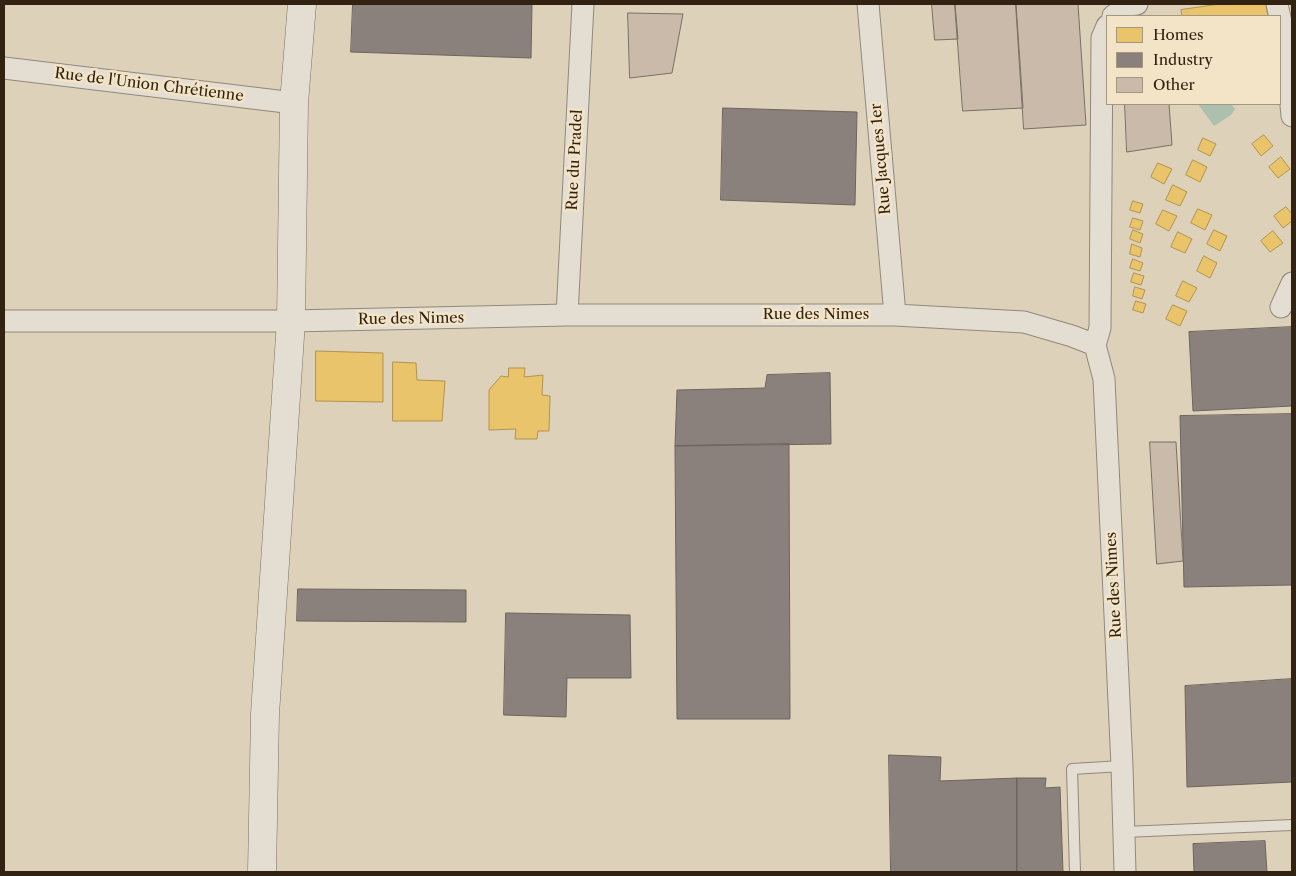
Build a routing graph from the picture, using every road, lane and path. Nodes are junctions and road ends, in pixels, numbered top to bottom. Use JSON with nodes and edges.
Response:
{"nodes":[{"id":1,"x":302,"y":4,"type":"edge"},
{"id":2,"x":583,"y":4,"type":"edge"},
{"id":3,"x":868,"y":4,"type":"edge"},
{"id":4,"x":1137,"y":4,"type":"edge"},
{"id":5,"x":1114,"y":15,"type":"edge"},
{"id":6,"x":1281,"y":22,"type":"edge"},
{"id":7,"x":1106,"y":28,"type":"edge"},
{"id":8,"x":4,"y":68,"type":"edge"},
{"id":9,"x":294,"y":103,"type":"junction"},
{"id":10,"x":1292,"y":116,"type":"edge"},
{"id":11,"x":1292,"y":283,"type":"edge"},
{"id":12,"x":1282,"y":307,"type":"dead end"},
{"id":13,"x":567,"y":315,"type":"junction"},
{"id":14,"x":894,"y":315,"type":"junction"},
{"id":15,"x":4,"y":321,"type":"edge"},
{"id":16,"x":291,"y":322,"type":"junction"},
{"id":17,"x":1095,"y":345,"type":"junction"},
{"id":18,"x":1122,"y":766,"type":"junction"},
{"id":19,"x":1292,"y":825,"type":"edge"},
{"id":20,"x":1124,"y":832,"type":"junction"},
{"id":21,"x":262,"y":872,"type":"edge"},
{"id":22,"x":1075,"y":872,"type":"edge"},
{"id":23,"x":1125,"y":872,"type":"edge"}],
"edges":[{"from":1,"to":9,"type":"street"},
{"from":2,"to":13,"type":"street","name":"Rue du Pradel"},
{"from":3,"to":14,"type":"street","name":"Rue Jacques 1er"},
{"from":4,"to":5,"type":"street"},
{"from":6,"to":10,"type":"street"},
{"from":7,"to":17,"type":"street"},
{"from":8,"to":9,"type":"street","name":"Rue de l'Union Chrétienne"},
{"from":9,"to":16,"type":"street"},
{"from":11,"to":12,"type":"street"},
{"from":13,"to":14,"type":"street","name":"Rue des Nimes"},
{"from":13,"to":16,"type":"street","name":"Rue des Nimes"},
{"from":14,"to":17,"type":"street","name":"Rue des Nimes"},
{"from":15,"to":16,"type":"street","name":"Rue des Nimes"},
{"from":16,"to":21,"type":"street"},
{"from":17,"to":18,"type":"street","name":"Rue des Nimes"},
{"from":18,"to":20,"type":"street","name":"Rue des Nimes"},
{"from":18,"to":22,"type":"lane"},
{"from":19,"to":20,"type":"lane"},
{"from":20,"to":23,"type":"street","name":"Rue des Nimes"}]}
